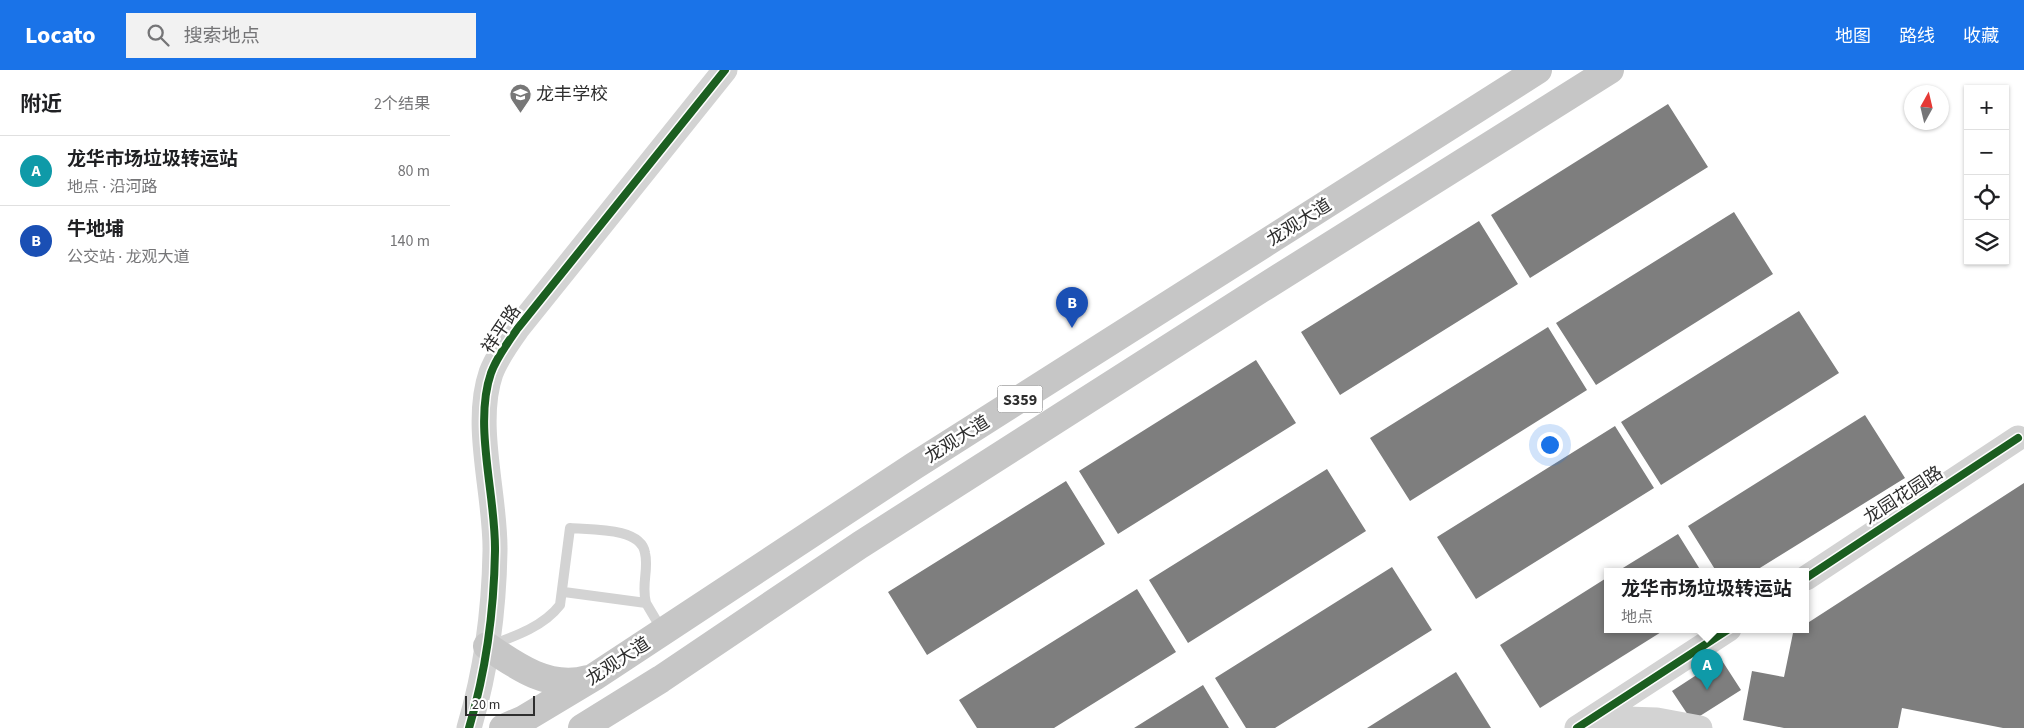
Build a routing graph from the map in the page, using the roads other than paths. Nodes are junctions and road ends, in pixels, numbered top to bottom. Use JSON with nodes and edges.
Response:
{"nodes":[{"id":1,"x":725,"y":70,"type":"edge"},
{"id":2,"x":1538,"y":70,"type":"edge"},
{"id":3,"x":1610,"y":70,"type":"edge"},
{"id":4,"x":2018,"y":438,"type":"dead end"},
{"id":5,"x":1809,"y":576,"type":"edge"},
{"id":6,"x":564,"y":592,"type":"junction"},
{"id":7,"x":646,"y":603,"type":"junction"},
{"id":8,"x":663,"y":631,"type":"junction"},
{"id":9,"x":1723,"y":633,"type":"edge"},
{"id":10,"x":487,"y":646,"type":"junction"},
{"id":11,"x":594,"y":677,"type":"junction"},
{"id":12,"x":1586,"y":723,"type":"edge"},
{"id":13,"x":469,"y":728,"type":"edge"},
{"id":14,"x":503,"y":728,"type":"edge"},
{"id":15,"x":582,"y":728,"type":"edge"},
{"id":16,"x":1700,"y":728,"type":"edge"}],
"edges":[{"from":1,"to":10,"type":"street","name":"祥平路"},
{"from":2,"to":8,"type":"main road","name":"龙观大道","number":"S359"},
{"from":3,"to":15,"type":"main road","name":"龙观大道","number":"S359"},
{"from":4,"to":5,"type":"street","name":"龙园花园路"},
{"from":6,"to":7,"type":"lane"},
{"from":6,"to":7,"type":"lane"},
{"from":6,"to":10,"type":"lane"},
{"from":7,"to":8,"type":"lane"},
{"from":8,"to":11,"type":"main road","name":"龙观大道","number":"S359"},
{"from":9,"to":12,"type":"street"},
{"from":10,"to":11,"type":"main road"},
{"from":10,"to":13,"type":"street","name":"祥平路"},
{"from":11,"to":14,"type":"main road","name":"龙观大道","number":"S359"},
{"from":12,"to":16,"type":"street"}]}
